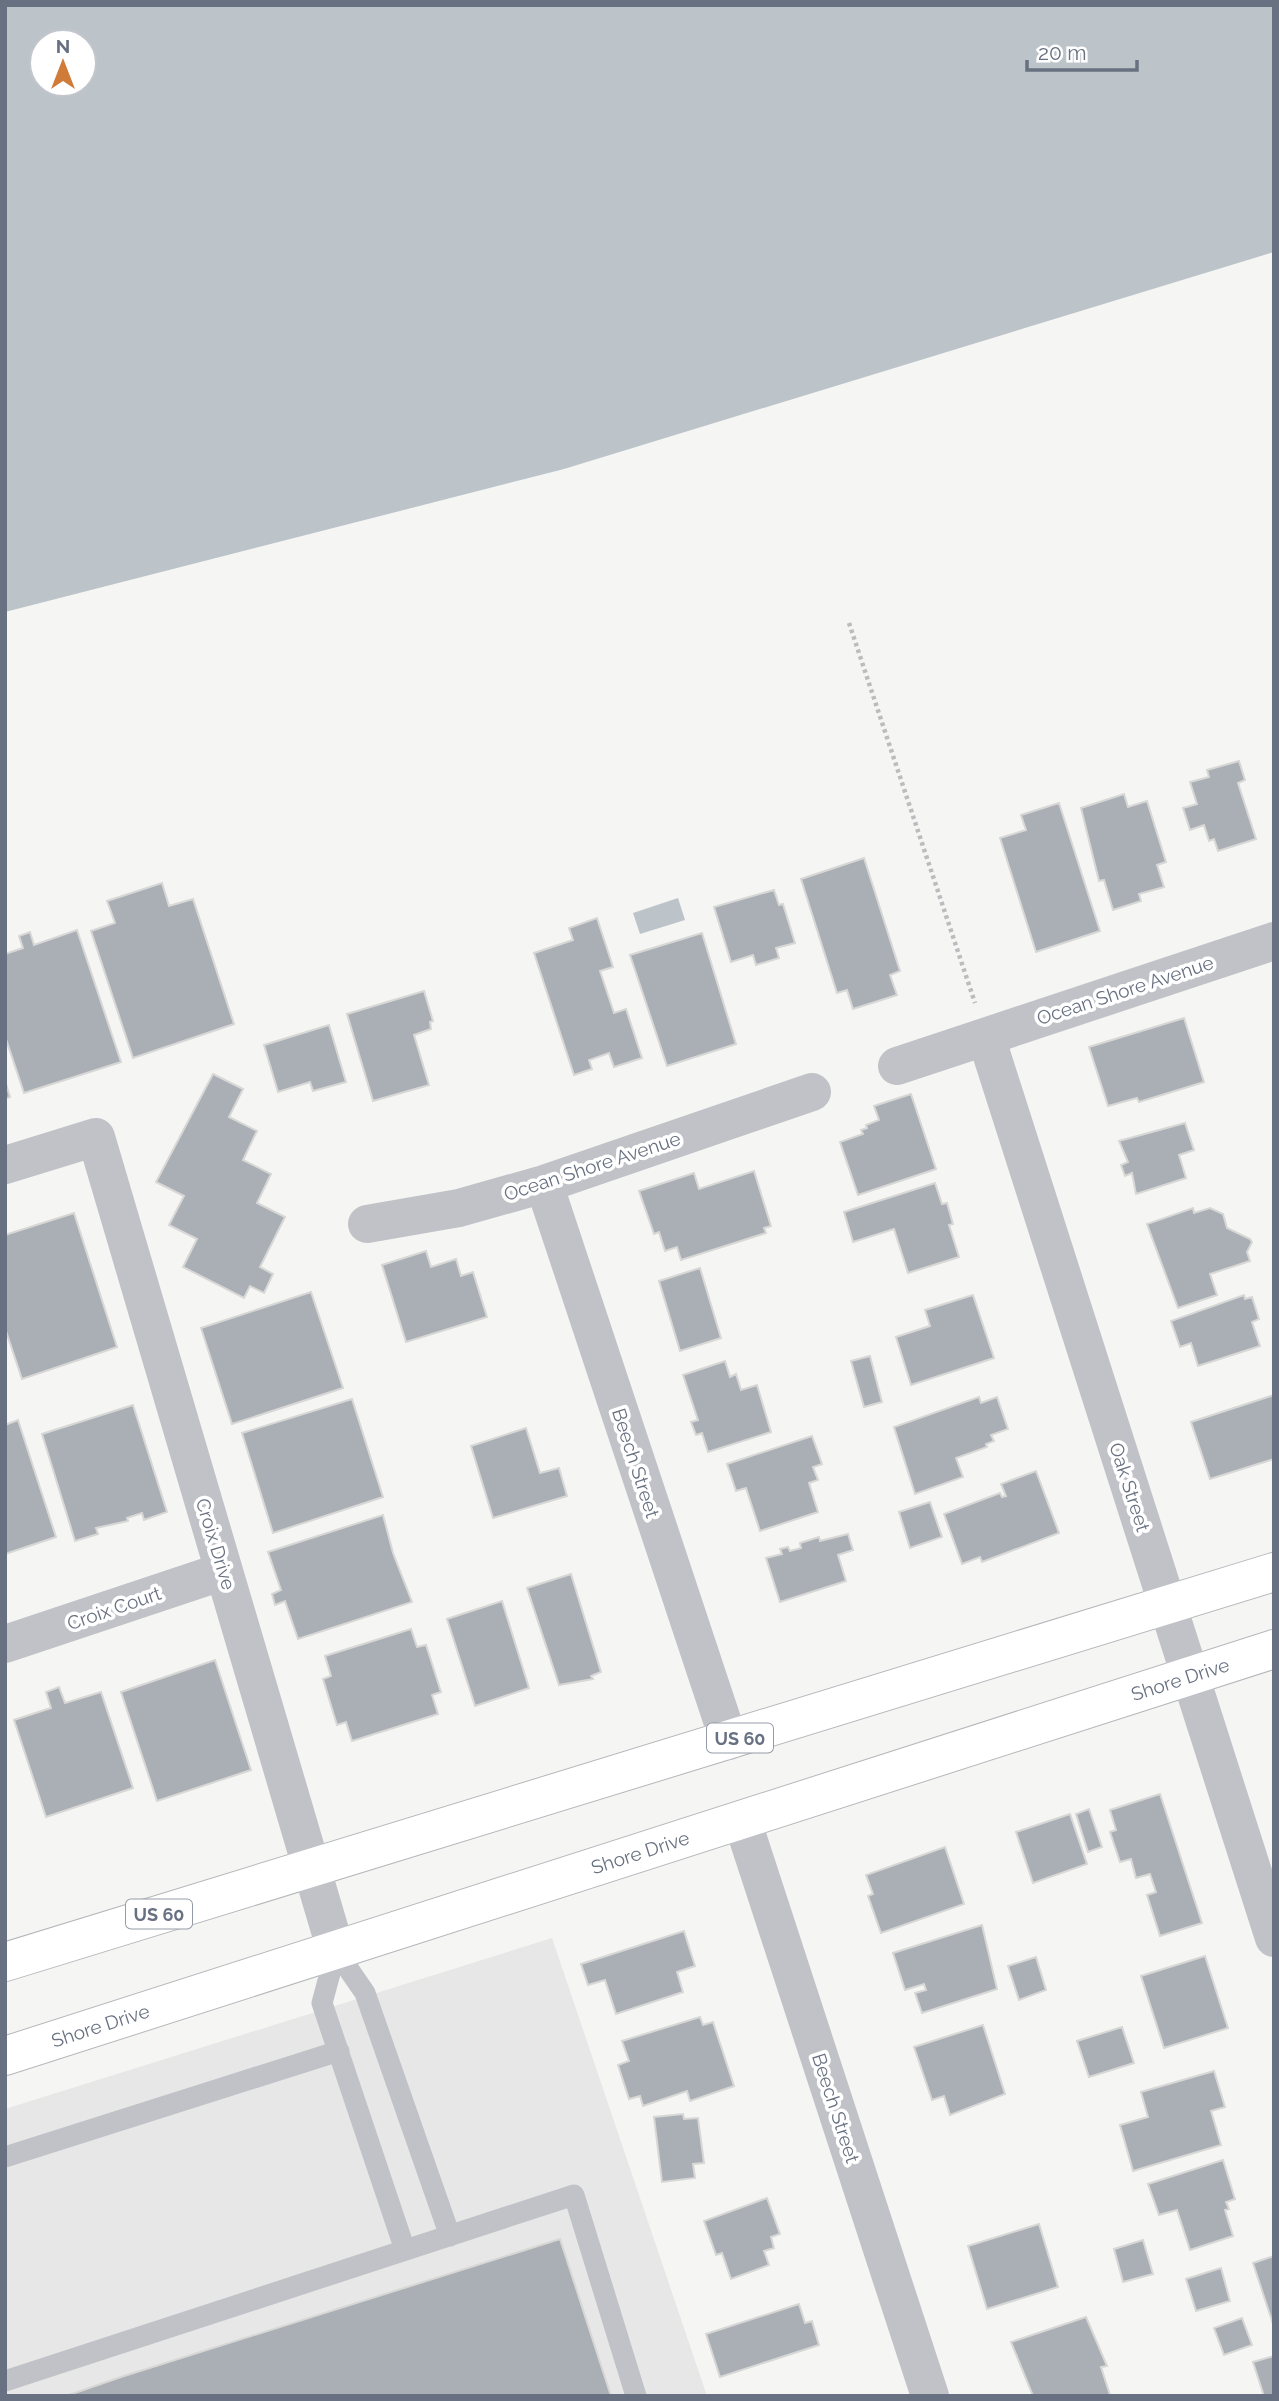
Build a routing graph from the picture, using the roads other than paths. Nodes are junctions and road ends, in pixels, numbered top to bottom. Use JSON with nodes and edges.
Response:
{"nodes":[{"id":1,"x":1274,"y":941,"type":"edge"},
{"id":2,"x":986,"y":1037,"type":"junction"},
{"id":3,"x":897,"y":1066,"type":"dead end"},
{"id":4,"x":812,"y":1092,"type":"dead end"},
{"id":5,"x":5,"y":1165,"type":"edge"},
{"id":6,"x":544,"y":1184,"type":"junction"},
{"id":7,"x":367,"y":1224,"type":"dead end"},
{"id":8,"x":224,"y":1571,"type":"junction"},
{"id":9,"x":1274,"y":1572,"type":"edge"},
{"id":10,"x":1168,"y":1606,"type":"junction"},
{"id":11,"x":5,"y":1644,"type":"edge"},
{"id":12,"x":1274,"y":1649,"type":"edge"},
{"id":13,"x":1190,"y":1675,"type":"junction"},
{"id":14,"x":729,"y":1741,"type":"junction"},
{"id":15,"x":742,"y":1820,"type":"junction"},
{"id":16,"x":312,"y":1867,"type":"junction"},
{"id":17,"x":1274,"y":1938,"type":"edge"},
{"id":18,"x":336,"y":1951,"type":"junction"},
{"id":19,"x":5,"y":1962,"type":"edge"},
{"id":20,"x":339,"y":2051,"type":"junction"},
{"id":21,"x":5,"y":2056,"type":"edge"},
{"id":22,"x":5,"y":2157,"type":"edge"},
{"id":23,"x":450,"y":2236,"type":"junction"},
{"id":24,"x":405,"y":2250,"type":"junction"},
{"id":25,"x":5,"y":2381,"type":"edge"},
{"id":26,"x":636,"y":2396,"type":"edge"},
{"id":27,"x":930,"y":2396,"type":"edge"}],
"edges":[{"from":1,"to":2,"type":"street","name":"Ocean Shore Avenue"},
{"from":2,"to":3,"type":"street","name":"Ocean Shore Avenue"},
{"from":2,"to":10,"type":"street","name":"Oak Street"},
{"from":4,"to":6,"type":"street","name":"Ocean Shore Avenue"},
{"from":5,"to":8,"type":"street","name":"Croix Drive"},
{"from":6,"to":7,"type":"street","name":"Ocean Shore Avenue"},
{"from":6,"to":14,"type":"street","name":"Beech Street"},
{"from":8,"to":11,"type":"street","name":"Croix Court"},
{"from":8,"to":16,"type":"street","name":"Croix Drive"},
{"from":9,"to":10,"type":"highway","number":"US 60"},
{"from":10,"to":13,"type":"street","name":"Oak Street"},
{"from":10,"to":14,"type":"highway","number":"US 60"},
{"from":12,"to":13,"type":"highway","name":"Shore Drive"},
{"from":13,"to":15,"type":"highway","name":"Shore Drive"},
{"from":13,"to":17,"type":"street","name":"Oak Street"},
{"from":14,"to":16,"type":"highway","number":"US 60"},
{"from":15,"to":18,"type":"highway","name":"Shore Drive"},
{"from":15,"to":27,"type":"street","name":"Beech Street"},
{"from":16,"to":18,"type":"street","name":"Croix Drive"},
{"from":16,"to":19,"type":"highway","number":"US 60"},
{"from":18,"to":20,"type":"lane"},
{"from":18,"to":21,"type":"highway","name":"Shore Drive"},
{"from":18,"to":23,"type":"lane"},
{"from":20,"to":22,"type":"lane"},
{"from":20,"to":24,"type":"lane"},
{"from":23,"to":24,"type":"lane"},
{"from":23,"to":26,"type":"lane"},
{"from":24,"to":25,"type":"lane"}]}
